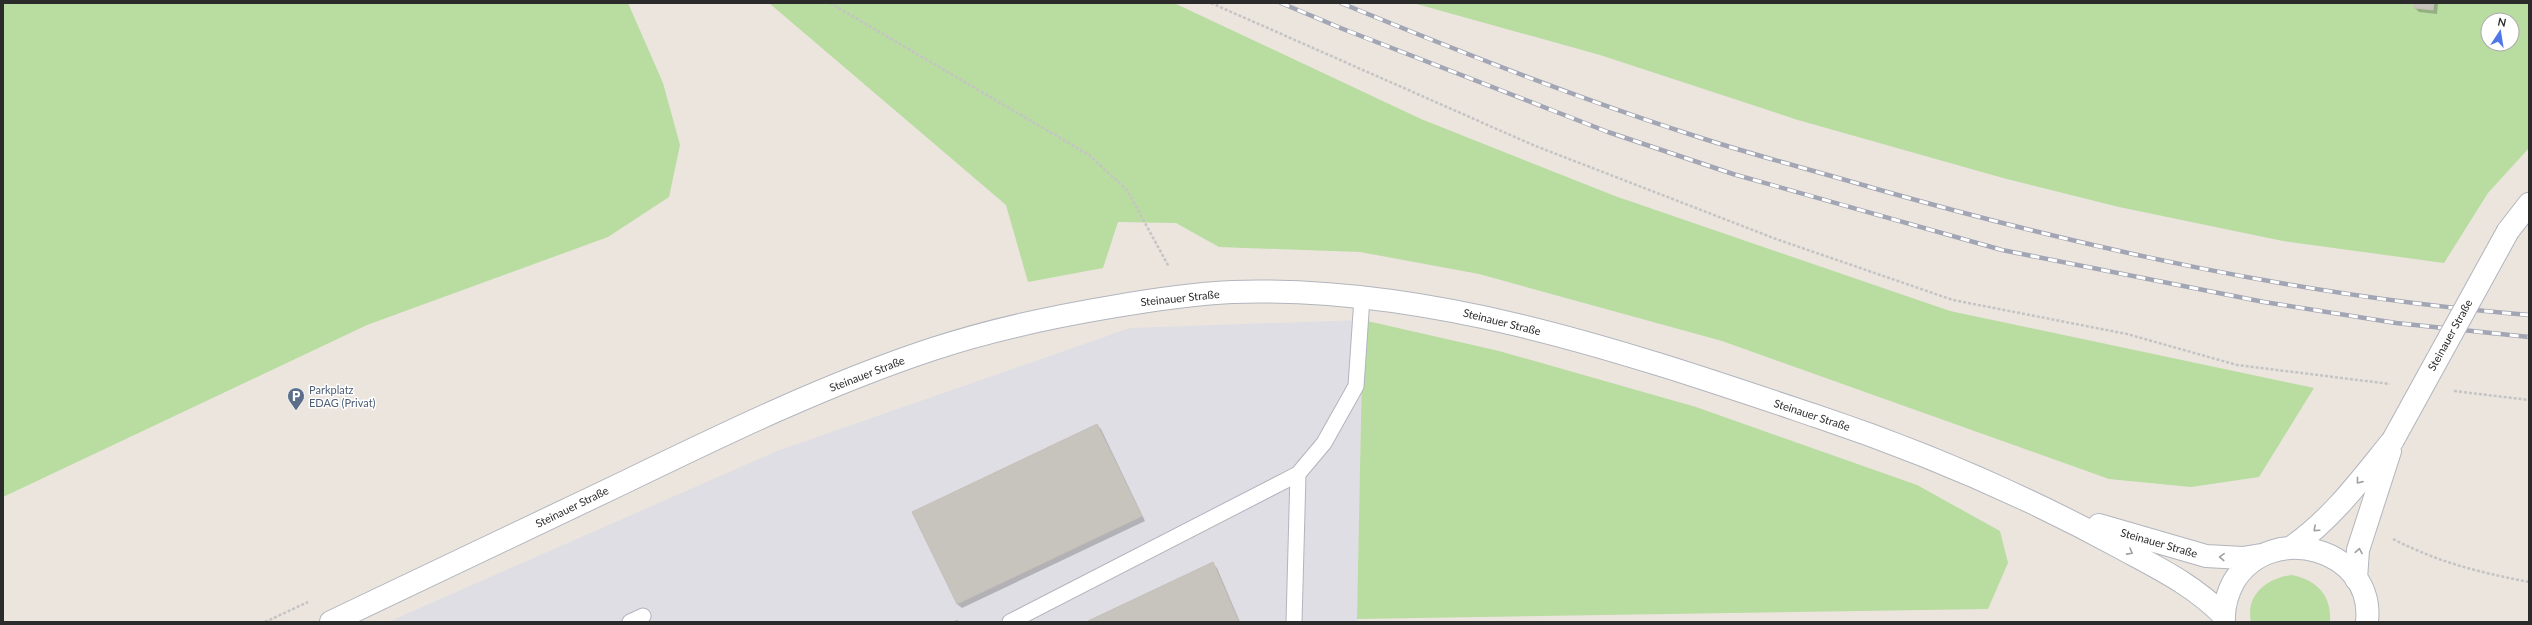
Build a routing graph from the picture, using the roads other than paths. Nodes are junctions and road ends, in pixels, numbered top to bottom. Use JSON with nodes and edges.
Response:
{"nodes":[{"id":1,"x":2529,"y":204,"type":"edge"},
{"id":2,"x":1362,"y":298,"type":"junction"},
{"id":3,"x":2393,"y":440,"type":"junction"},
{"id":4,"x":1298,"y":474,"type":"junction"},
{"id":5,"x":2059,"y":514,"type":"junction"},
{"id":6,"x":2293,"y":546,"type":"junction"},
{"id":7,"x":2261,"y":555,"type":"junction"},
{"id":8,"x":2356,"y":579,"type":"junction"},
{"id":9,"x":2224,"y":619,"type":"edge"},
{"id":10,"x":331,"y":622,"type":"edge"},
{"id":11,"x":1010,"y":622,"type":"edge"},
{"id":12,"x":1294,"y":622,"type":"edge"},
{"id":13,"x":2367,"y":622,"type":"edge"}],
"edges":[{"from":1,"to":3,"type":"street","name":"Steinauer Straße","bridge":true},
{"from":2,"to":4,"type":"lane"},
{"from":2,"to":5,"type":"street","name":"Steinauer Straße"},
{"from":2,"to":10,"type":"street","name":"Steinauer Straße"},
{"from":3,"to":6,"type":"street","name":"Steinauer Straße","one_way":true},
{"from":8,"to":3,"type":"street","name":"Steinauer Straße","one_way":true},
{"from":4,"to":11,"type":"lane"},
{"from":4,"to":12,"type":"lane"},
{"from":7,"to":5,"type":"street","name":"Steinauer Straße","one_way":true},
{"from":5,"to":9,"type":"street","name":"Steinauer Straße","one_way":true},
{"from":6,"to":7,"type":"street"},
{"from":6,"to":8,"type":"street"},
{"from":7,"to":9,"type":"street"},
{"from":8,"to":13,"type":"street"}]}
